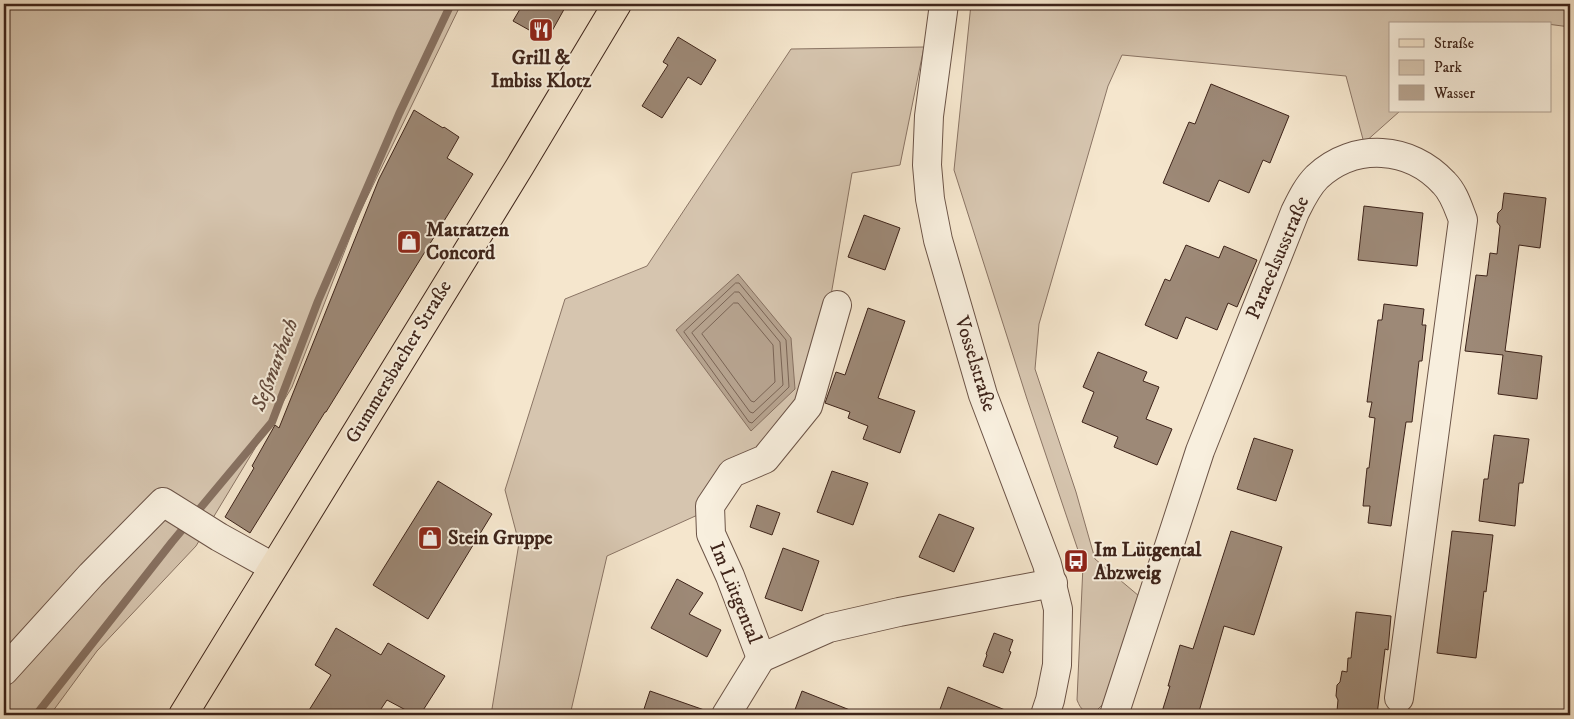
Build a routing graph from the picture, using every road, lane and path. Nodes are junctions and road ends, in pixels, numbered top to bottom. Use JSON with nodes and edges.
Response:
{"nodes":[{"id":1,"x":617,"y":4,"type":"edge"},
{"id":2,"x":944,"y":4,"type":"edge"},
{"id":3,"x":836,"y":305,"type":"dead end"},
{"id":4,"x":273,"y":567,"type":"junction"},
{"id":5,"x":1053,"y":583,"type":"junction"},
{"id":6,"x":762,"y":658,"type":"junction"},
{"id":7,"x":4,"y":671,"type":"edge"},
{"id":8,"x":1399,"y":698,"type":"dead end"},
{"id":9,"x":182,"y":715,"type":"edge"},
{"id":10,"x":726,"y":715,"type":"edge"},
{"id":11,"x":1045,"y":715,"type":"edge"},
{"id":12,"x":1114,"y":715,"type":"edge"}],
"edges":[{"from":1,"to":4,"type":"main road","name":"Gummersbacher Straße"},
{"from":2,"to":5,"type":"street","name":"Vosselstraße"},
{"from":3,"to":6,"type":"street","name":"Im Lütgental"},
{"from":4,"to":7,"type":"street"},
{"from":4,"to":9,"type":"main road","name":"Gummersbacher Straße"},
{"from":5,"to":6,"type":"street","name":"Im Lütgental"},
{"from":5,"to":11,"type":"street","name":"Vosselstraße"},
{"from":6,"to":10,"type":"street","name":"Im Lütgental"},
{"from":8,"to":12,"type":"street","name":"Paracelsusstraße"}]}
